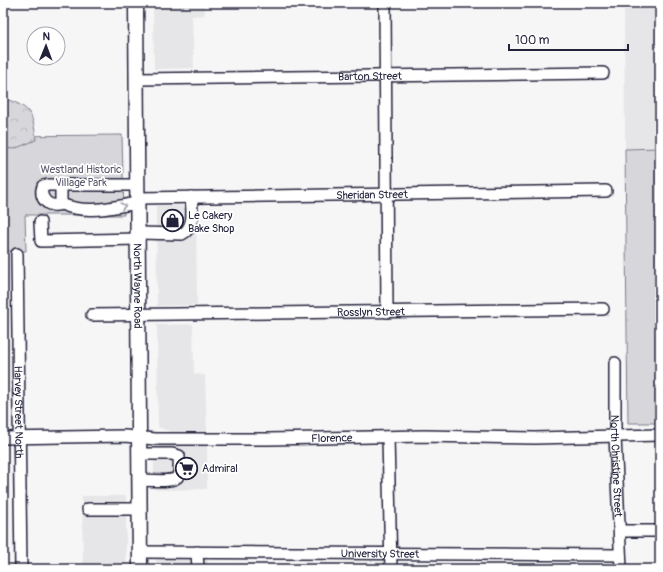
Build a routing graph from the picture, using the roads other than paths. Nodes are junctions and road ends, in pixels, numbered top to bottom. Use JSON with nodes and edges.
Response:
{"nodes":[{"id":1,"x":136,"y":3,"type":"edge"},
{"id":2,"x":385,"y":3,"type":"edge"},
{"id":3,"x":603,"y":73,"type":"dead end"},
{"id":4,"x":384,"y":76,"type":"junction"},
{"id":5,"x":137,"y":79,"type":"junction"},
{"id":6,"x":61,"y":185,"type":"junction"},
{"id":7,"x":606,"y":191,"type":"dead end"},
{"id":8,"x":385,"y":194,"type":"junction"},
{"id":9,"x":138,"y":195,"type":"junction"},
{"id":10,"x":191,"y":197,"type":"junction"},
{"id":11,"x":61,"y":204,"type":"junction"},
{"id":12,"x":40,"y":222,"type":"dead end"},
{"id":13,"x":139,"y":236,"type":"junction"},
{"id":14,"x":18,"y":254,"type":"dead end"},
{"id":15,"x":603,"y":309,"type":"dead end"},
{"id":16,"x":387,"y":312,"type":"junction"},
{"id":17,"x":139,"y":315,"type":"junction"},
{"id":18,"x":92,"y":316,"type":"dead end"},
{"id":19,"x":615,"y":363,"type":"dead end"},
{"id":20,"x":615,"y":436,"type":"junction"},
{"id":21,"x":660,"y":436,"type":"edge"},
{"id":22,"x":388,"y":437,"type":"junction"},
{"id":23,"x":3,"y":438,"type":"edge"},
{"id":24,"x":20,"y":438,"type":"junction"},
{"id":25,"x":140,"y":438,"type":"junction"},
{"id":26,"x":167,"y":439,"type":"junction"},
{"id":27,"x":140,"y":454,"type":"junction"},
{"id":28,"x":168,"y":454,"type":"junction"},
{"id":29,"x":140,"y":480,"type":"junction"},
{"id":30,"x":88,"y":509,"type":"dead end"},
{"id":31,"x":140,"y":509,"type":"junction"},
{"id":32,"x":620,"y":531,"type":"junction"},
{"id":33,"x":660,"y":531,"type":"edge"},
{"id":34,"x":140,"y":552,"type":"junction"},
{"id":35,"x":197,"y":552,"type":"junction"},
{"id":36,"x":390,"y":554,"type":"junction"},
{"id":37,"x":620,"y":555,"type":"junction"},
{"id":38,"x":21,"y":569,"type":"edge"},
{"id":39,"x":140,"y":569,"type":"edge"},
{"id":40,"x":198,"y":569,"type":"edge"},
{"id":41,"x":391,"y":569,"type":"edge"},
{"id":42,"x":621,"y":569,"type":"edge"}],
"edges":[{"from":1,"to":5,"type":"main road","name":"North Wayne Road"},
{"from":2,"to":4,"type":"street"},
{"from":3,"to":4,"type":"street","name":"Barton Street"},
{"from":4,"to":5,"type":"street","name":"Barton Street"},
{"from":4,"to":8,"type":"street"},
{"from":5,"to":9,"type":"main road","name":"North Wayne Road"},
{"from":6,"to":9,"type":"street"},
{"from":6,"to":11,"type":"street"},
{"from":6,"to":11,"type":"street"},
{"from":7,"to":8,"type":"street","name":"Sheridan Street"},
{"from":8,"to":10,"type":"street","name":"Sheridan Street"},
{"from":8,"to":16,"type":"street"},
{"from":9,"to":10,"type":"street","name":"Sheridan Street"},
{"from":11,"to":9,"type":"street","one_way":true},
{"from":9,"to":13,"type":"main road","name":"North Wayne Road"},
{"from":10,"to":13,"type":"street"},
{"from":12,"to":13,"type":"street"},
{"from":13,"to":17,"type":"main road","name":"North Wayne Road"},
{"from":14,"to":24,"type":"street","name":"Harvey Street North"},
{"from":15,"to":16,"type":"street","name":"Rosslyn Street"},
{"from":16,"to":17,"type":"street","name":"Rosslyn Street"},
{"from":17,"to":18,"type":"street","name":"Rosslyn Street"},
{"from":17,"to":25,"type":"main road","name":"North Wayne Road"},
{"from":19,"to":20,"type":"street","name":"North Christine Street"},
{"from":20,"to":21,"type":"street","name":"Florence"},
{"from":20,"to":22,"type":"street","name":"Florence"},
{"from":20,"to":32,"type":"street","name":"North Christine Street"},
{"from":22,"to":26,"type":"street","name":"Florence"},
{"from":22,"to":36,"type":"street"},
{"from":23,"to":24,"type":"street","name":"Florence"},
{"from":24,"to":25,"type":"street","name":"Florence"},
{"from":24,"to":38,"type":"street","name":"Harvey Street North"},
{"from":25,"to":26,"type":"street","name":"Florence"},
{"from":25,"to":27,"type":"main road","name":"North Wayne Road"},
{"from":26,"to":28,"type":"street"},
{"from":27,"to":28,"type":"street"},
{"from":27,"to":29,"type":"main road","name":"North Wayne Road"},
{"from":28,"to":29,"type":"street"},
{"from":29,"to":31,"type":"main road","name":"North Wayne Road"},
{"from":30,"to":31,"type":"street"},
{"from":31,"to":34,"type":"main road","name":"North Wayne Road"},
{"from":32,"to":33,"type":"street"},
{"from":32,"to":37,"type":"street","name":"North Christine Street"},
{"from":34,"to":35,"type":"street","name":"University Street"},
{"from":34,"to":39,"type":"main road","name":"North Wayne Road"},
{"from":35,"to":36,"type":"street","name":"University Street"},
{"from":35,"to":40,"type":"street"},
{"from":36,"to":37,"type":"street","name":"University Street"},
{"from":36,"to":41,"type":"street"},
{"from":37,"to":42,"type":"street","name":"North Christine Street"}]}
